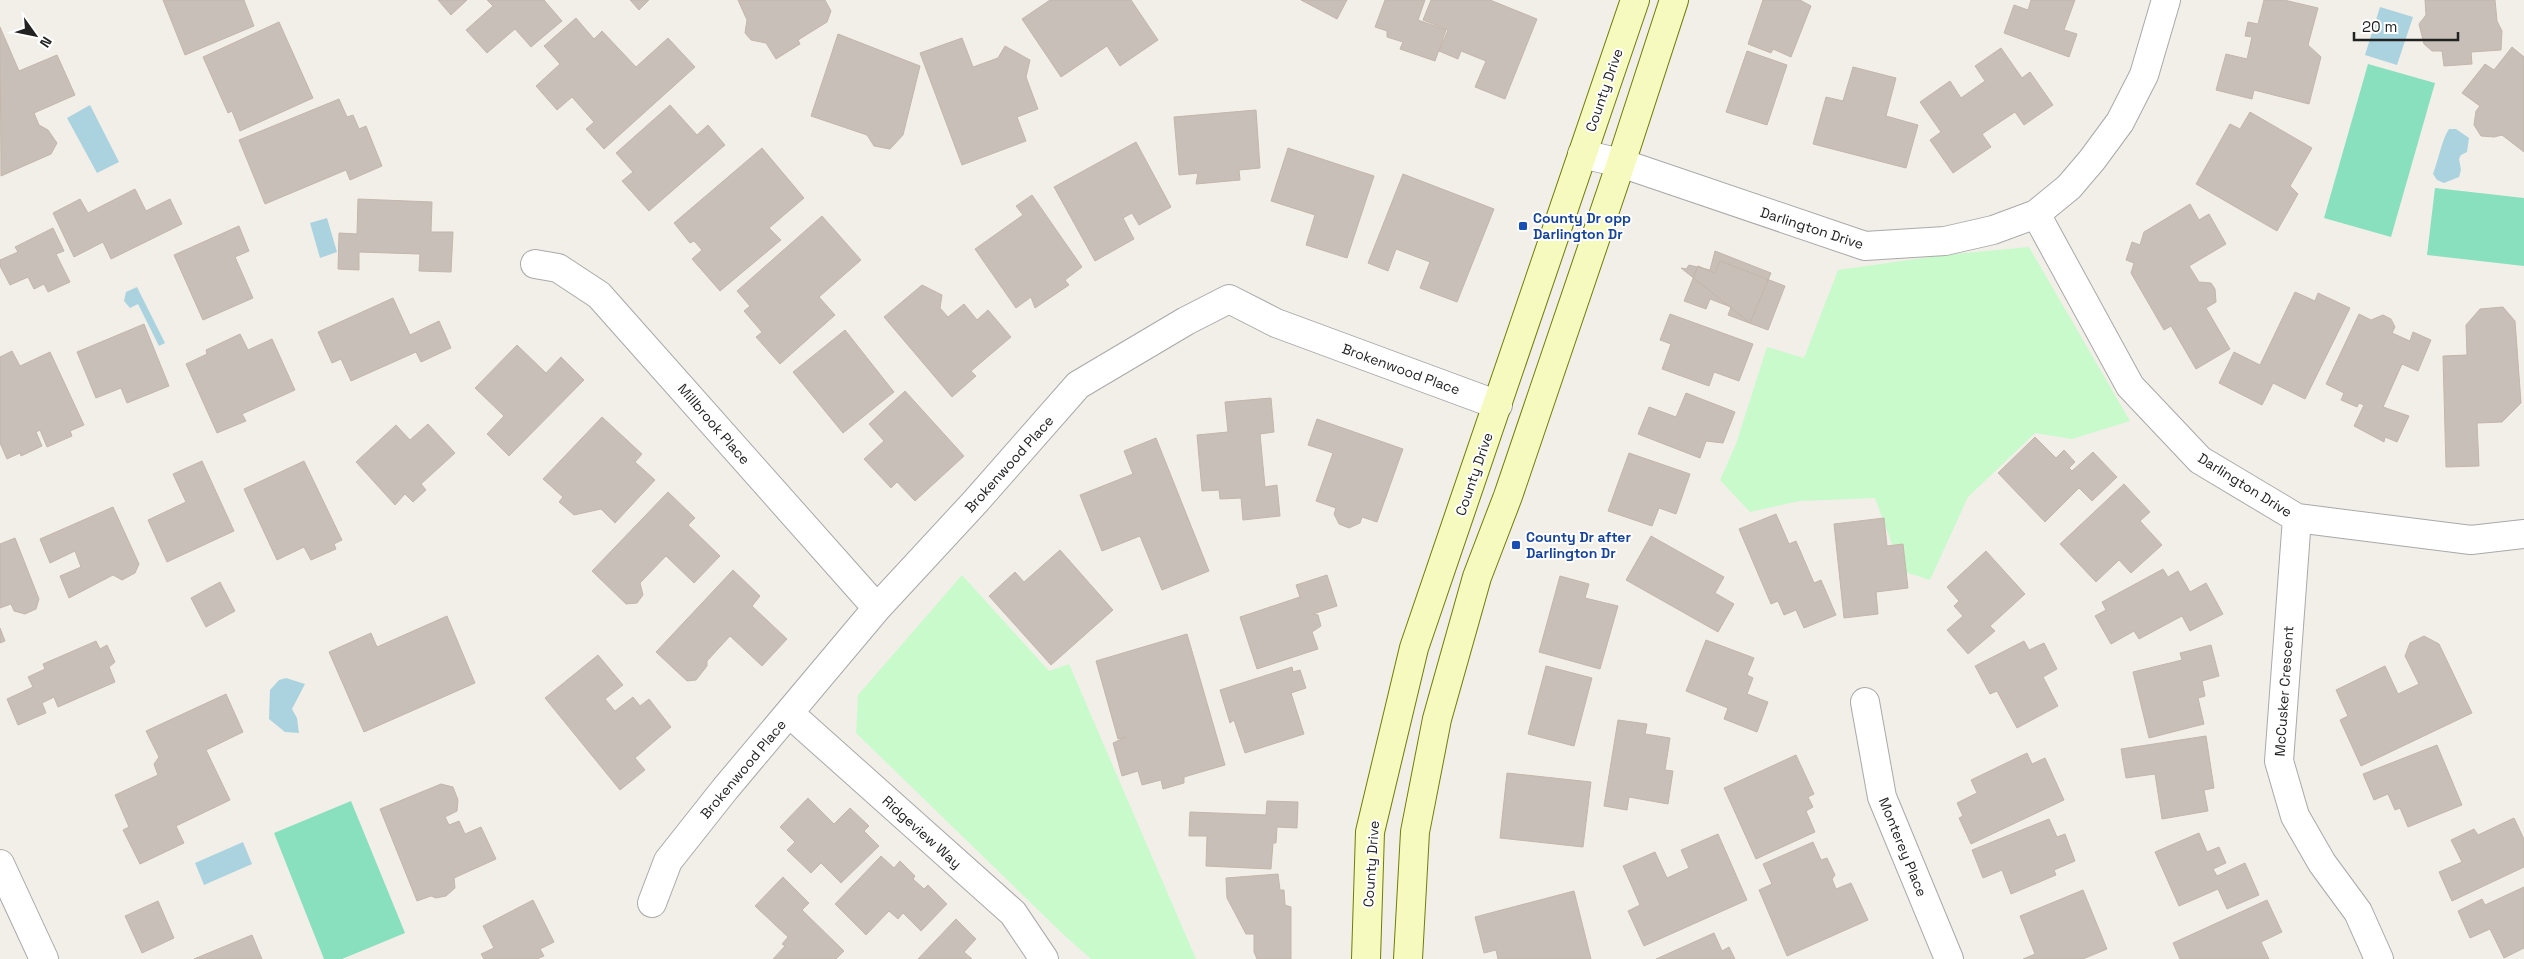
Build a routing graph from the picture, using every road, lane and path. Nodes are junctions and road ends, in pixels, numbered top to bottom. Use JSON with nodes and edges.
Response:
{"nodes":[{"id":1,"x":1635,"y":0,"type":"edge"},
{"id":2,"x":1674,"y":0,"type":"edge"},
{"id":3,"x":2166,"y":0,"type":"edge"},
{"id":4,"x":1582,"y":154,"type":"junction"},
{"id":5,"x":1621,"y":163,"type":"junction"},
{"id":6,"x":2036,"y":214,"type":"junction"},
{"id":7,"x":535,"y":264,"type":"dead end"},
{"id":8,"x":1498,"y":405,"type":"junction"},
{"id":9,"x":2297,"y":518,"type":"junction"},
{"id":10,"x":2524,"y":534,"type":"edge"},
{"id":11,"x":876,"y":608,"type":"junction"},
{"id":12,"x":1865,"y":702,"type":"dead end"},
{"id":13,"x":789,"y":714,"type":"junction"},
{"id":14,"x":0,"y":864,"type":"edge"},
{"id":15,"x":652,"y":903,"type":"dead end"},
{"id":16,"x":44,"y":959,"type":"edge"},
{"id":17,"x":1044,"y":959,"type":"edge"},
{"id":18,"x":1366,"y":959,"type":"edge"},
{"id":19,"x":1408,"y":959,"type":"edge"},
{"id":20,"x":1949,"y":959,"type":"edge"},
{"id":21,"x":2379,"y":959,"type":"edge"}],
"edges":[{"from":1,"to":4,"type":"main road","name":"County Drive"},
{"from":2,"to":5,"type":"main road"},
{"from":3,"to":6,"type":"street","name":"Darlington Drive"},
{"from":4,"to":5,"type":"street","name":"Darlington Drive"},
{"from":4,"to":8,"type":"main road","name":"County Drive"},
{"from":5,"to":6,"type":"street","name":"Darlington Drive"},
{"from":5,"to":19,"type":"main road"},
{"from":6,"to":9,"type":"street","name":"Darlington Drive"},
{"from":7,"to":11,"type":"street","name":"Millbrook Place"},
{"from":8,"to":11,"type":"street","name":"Brokenwood Place"},
{"from":8,"to":18,"type":"main road","name":"County Drive"},
{"from":9,"to":10,"type":"street","name":"Darlington Drive"},
{"from":9,"to":21,"type":"street","name":"McCusker Crescent"},
{"from":11,"to":13,"type":"street","name":"Brokenwood Place"},
{"from":12,"to":20,"type":"street","name":"Monterey Place"},
{"from":13,"to":15,"type":"street","name":"Brokenwood Place"},
{"from":13,"to":17,"type":"street","name":"Ridgeview Way"},
{"from":14,"to":16,"type":"street"}]}
